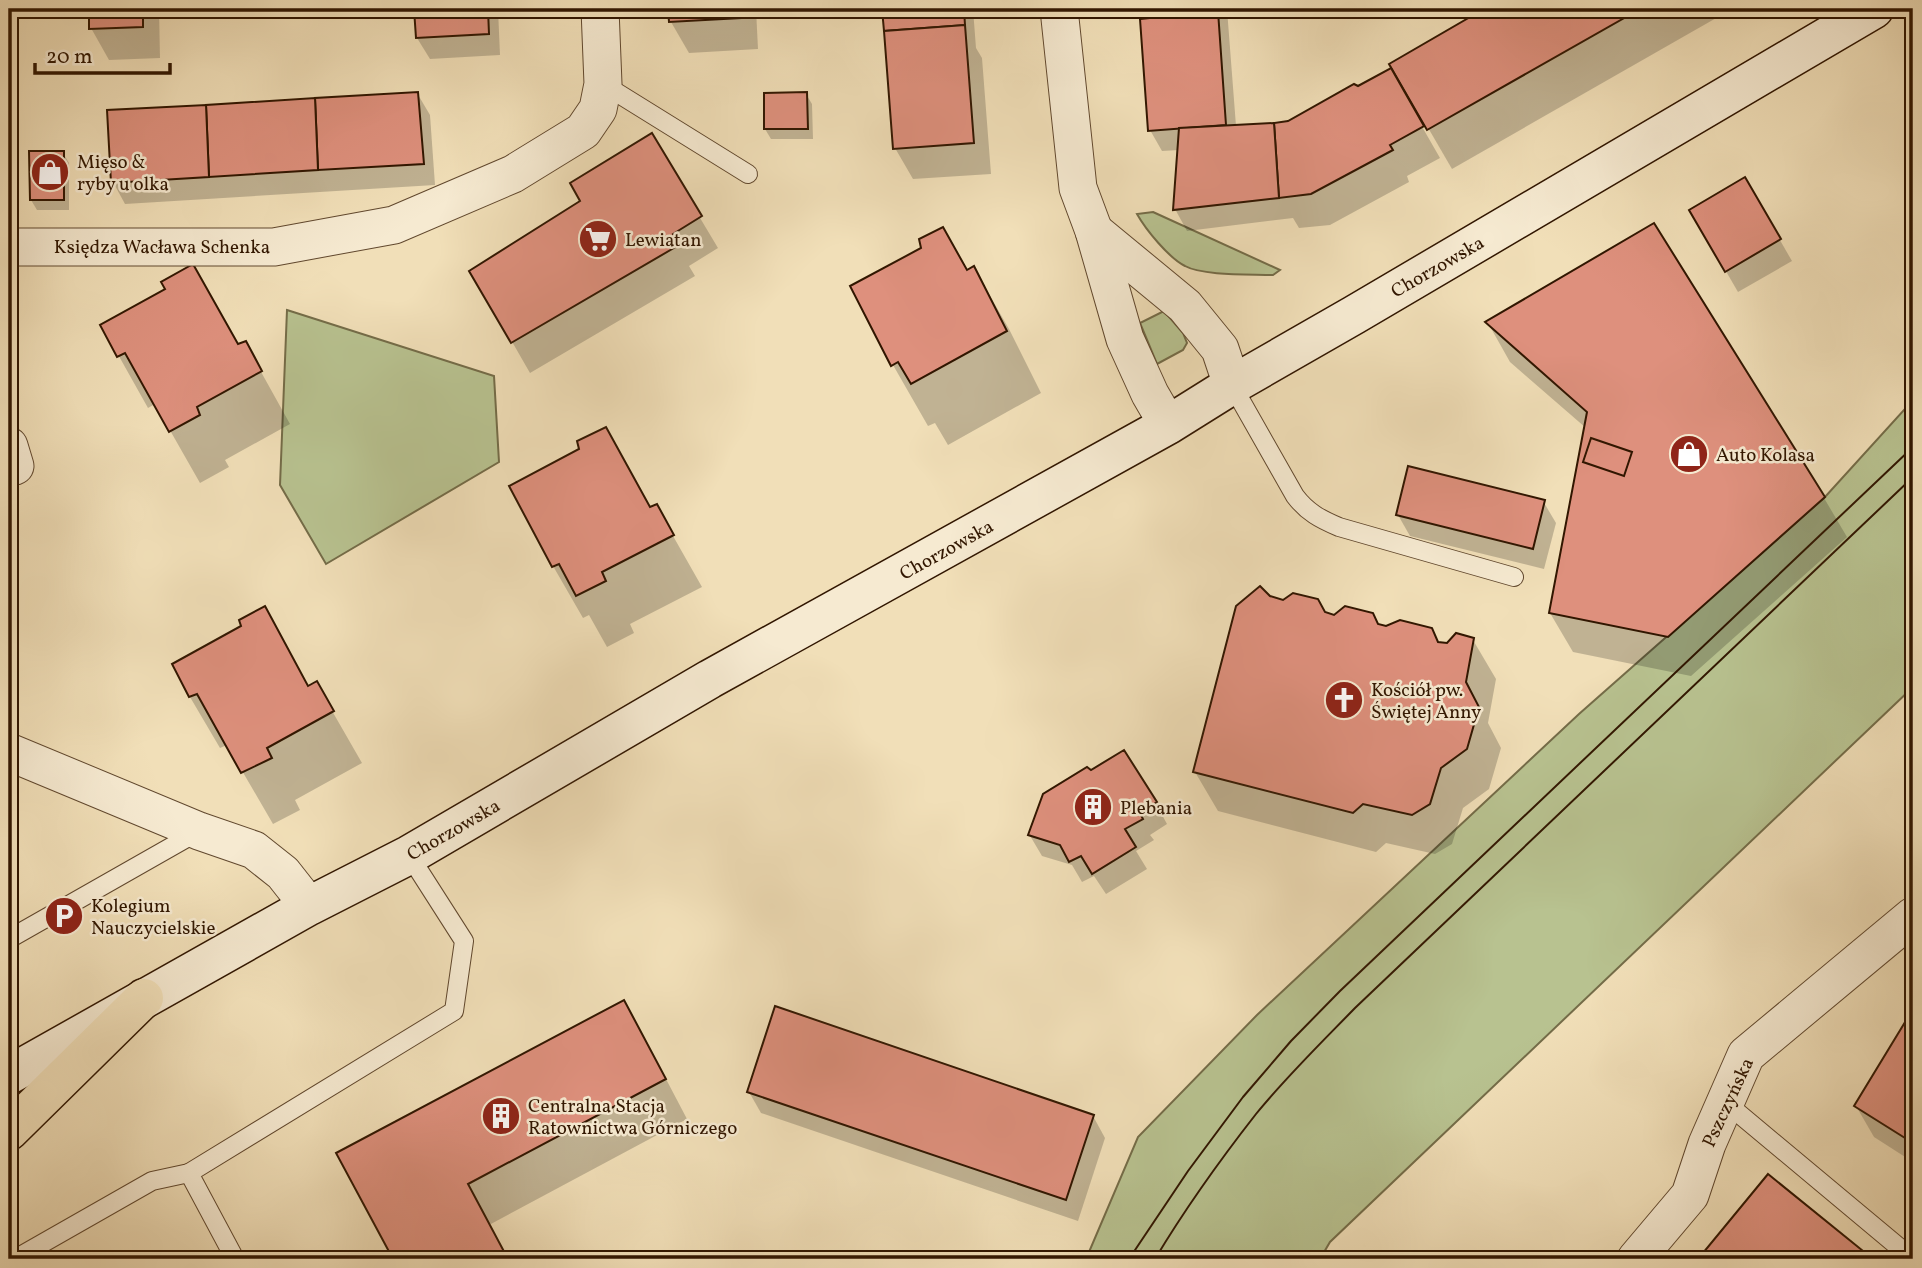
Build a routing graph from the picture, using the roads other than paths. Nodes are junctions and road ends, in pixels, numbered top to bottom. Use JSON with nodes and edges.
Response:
{"nodes":[{"id":1,"x":600,"y":9,"type":"edge"},
{"id":2,"x":1059,"y":9,"type":"edge"},
{"id":3,"x":1874,"y":9,"type":"edge"},
{"id":4,"x":603,"y":84,"type":"junction"},
{"id":5,"x":748,"y":174,"type":"dead end"},
{"id":6,"x":1094,"y":231,"type":"junction"},
{"id":7,"x":9,"y":247,"type":"edge"},
{"id":8,"x":1232,"y":385,"type":"junction"},
{"id":9,"x":1168,"y":425,"type":"junction"},
{"id":10,"x":1514,"y":577,"type":"dead end"},
{"id":11,"x":9,"y":752,"type":"edge"},
{"id":12,"x":199,"y":831,"type":"junction"},
{"id":13,"x":409,"y":855,"type":"junction"},
{"id":14,"x":309,"y":906,"type":"junction"},
{"id":15,"x":1913,"y":916,"type":"edge"},
{"id":16,"x":9,"y":939,"type":"edge"},
{"id":17,"x":144,"y":998,"type":"junction"},
{"id":18,"x":9,"y":1074,"type":"edge"},
{"id":19,"x":1725,"y":1102,"type":"junction"},
{"id":20,"x":9,"y":1131,"type":"edge"},
{"id":21,"x":189,"y":1173,"type":"junction"},
{"id":22,"x":15,"y":1259,"type":"edge"},
{"id":23,"x":235,"y":1259,"type":"edge"},
{"id":24,"x":1636,"y":1259,"type":"edge"},
{"id":25,"x":1913,"y":1259,"type":"edge"}],
"edges":[{"from":1,"to":4,"type":"street","name":"Księdza Wacława Schenka"},
{"from":2,"to":6,"type":"street"},
{"from":3,"to":8,"type":"main road","name":"Chorzowska"},
{"from":4,"to":5,"type":"lane"},
{"from":4,"to":7,"type":"street","name":"Księdza Wacława Schenka"},
{"from":6,"to":8,"type":"street"},
{"from":6,"to":9,"type":"street"},
{"from":8,"to":9,"type":"main road","name":"Chorzowska"},
{"from":8,"to":10,"type":"lane"},
{"from":9,"to":13,"type":"main road","name":"Chorzowska"},
{"from":11,"to":12,"type":"street"},
{"from":12,"to":14,"type":"street"},
{"from":12,"to":16,"type":"lane"},
{"from":13,"to":14,"type":"main road","name":"Chorzowska"},
{"from":13,"to":21,"type":"lane"},
{"from":14,"to":17,"type":"main road","name":"Chorzowska"},
{"from":15,"to":19,"type":"street","name":"Pszczyńska"},
{"from":17,"to":18,"type":"main road","name":"Chorzowska"},
{"from":17,"to":20,"type":"main road"},
{"from":19,"to":24,"type":"street","name":"Pszczyńska"},
{"from":19,"to":25,"type":"lane"},
{"from":21,"to":22,"type":"lane"},
{"from":21,"to":23,"type":"lane"}]}
